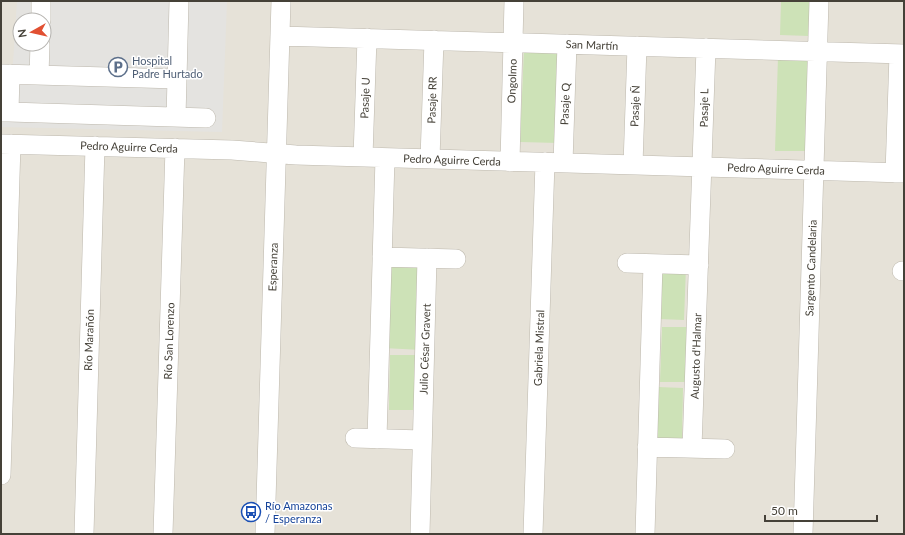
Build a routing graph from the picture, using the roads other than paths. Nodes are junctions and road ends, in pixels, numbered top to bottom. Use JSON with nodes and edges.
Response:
{"nodes":[{"id":1,"x":41,"y":1,"type":"edge"},
{"id":2,"x":179,"y":1,"type":"edge"},
{"id":3,"x":281,"y":1,"type":"edge"},
{"id":4,"x":514,"y":1,"type":"edge"},
{"id":5,"x":819,"y":1,"type":"edge"},
{"id":6,"x":41,"y":12,"type":"edge"},
{"id":7,"x":280,"y":36,"type":"junction"},
{"id":8,"x":368,"y":38,"type":"junction"},
{"id":9,"x":434,"y":40,"type":"junction"},
{"id":10,"x":513,"y":42,"type":"junction"},
{"id":11,"x":567,"y":44,"type":"junction"},
{"id":12,"x":637,"y":46,"type":"junction"},
{"id":13,"x":706,"y":48,"type":"junction"},
{"id":14,"x":40,"y":52,"type":"edge"},
{"id":15,"x":818,"y":52,"type":"junction"},
{"id":16,"x":901,"y":54,"type":"edge"},
{"id":17,"x":6,"y":74,"type":"edge"},
{"id":18,"x":39,"y":75,"type":"junction"},
{"id":19,"x":177,"y":79,"type":"junction"},
{"id":20,"x":5,"y":112,"type":"edge"},
{"id":21,"x":176,"y":117,"type":"junction"},
{"id":22,"x":206,"y":118,"type":"dead end"},
{"id":23,"x":6,"y":144,"type":"edge"},
{"id":24,"x":95,"y":146,"type":"junction"},
{"id":25,"x":175,"y":148,"type":"junction"},
{"id":26,"x":276,"y":155,"type":"junction"},
{"id":27,"x":363,"y":157,"type":"junction"},
{"id":28,"x":385,"y":158,"type":"junction"},
{"id":29,"x":430,"y":159,"type":"junction"},
{"id":30,"x":510,"y":162,"type":"junction"},
{"id":31,"x":554,"y":163,"type":"junction"},
{"id":32,"x":634,"y":165,"type":"junction"},
{"id":33,"x":702,"y":167,"type":"junction"},
{"id":34,"x":814,"y":170,"type":"junction"},
{"id":35,"x":899,"y":173,"type":"edge"},
{"id":36,"x":382,"y":257,"type":"junction"},
{"id":37,"x":427,"y":258,"type":"junction"},
{"id":38,"x":456,"y":259,"type":"dead end"},
{"id":39,"x":627,"y":263,"type":"dead end"},
{"id":40,"x":653,"y":264,"type":"junction"},
{"id":41,"x":699,"y":265,"type":"junction"},
{"id":42,"x":355,"y":438,"type":"dead end"},
{"id":43,"x":377,"y":438,"type":"junction"},
{"id":44,"x":422,"y":440,"type":"junction"},
{"id":45,"x":647,"y":447,"type":"junction"},
{"id":46,"x":692,"y":448,"type":"junction"},
{"id":47,"x":725,"y":449,"type":"dead end"},
{"id":48,"x":1,"y":474,"type":"edge"},
{"id":49,"x":84,"y":534,"type":"edge"},
{"id":50,"x":163,"y":534,"type":"edge"},
{"id":51,"x":266,"y":534,"type":"edge"},
{"id":52,"x":420,"y":534,"type":"edge"},
{"id":53,"x":533,"y":534,"type":"edge"},
{"id":54,"x":645,"y":534,"type":"edge"},
{"id":55,"x":803,"y":534,"type":"edge"}],
"edges":[{"from":1,"to":6,"type":"street"},
{"from":2,"to":19,"type":"street"},
{"from":3,"to":7,"type":"street","name":"Esperanza"},
{"from":4,"to":10,"type":"street","name":"Ongolmo"},
{"from":5,"to":15,"type":"street","name":"Sargento Candelaria"},
{"from":7,"to":8,"type":"street","name":"San Martín"},
{"from":7,"to":26,"type":"street","name":"Esperanza"},
{"from":8,"to":9,"type":"street","name":"San Martín"},
{"from":8,"to":27,"type":"street","name":"Pasaje U"},
{"from":9,"to":10,"type":"street","name":"San Martín"},
{"from":9,"to":29,"type":"street","name":"Pasaje RR"},
{"from":10,"to":11,"type":"street","name":"San Martín"},
{"from":10,"to":30,"type":"street","name":"Ongolmo"},
{"from":11,"to":12,"type":"street","name":"San Martín"},
{"from":11,"to":31,"type":"street","name":"Pasaje Q"},
{"from":12,"to":13,"type":"street","name":"San Martín"},
{"from":12,"to":32,"type":"street","name":"Pasaje Ñ"},
{"from":13,"to":15,"type":"street","name":"San Martín"},
{"from":13,"to":33,"type":"street","name":"Pasaje L"},
{"from":14,"to":18,"type":"street"},
{"from":15,"to":16,"type":"street","name":"San Martín"},
{"from":15,"to":34,"type":"street","name":"Sargento Candelaria"},
{"from":16,"to":35,"type":"street"},
{"from":17,"to":18,"type":"street"},
{"from":17,"to":20,"type":"street"},
{"from":18,"to":19,"type":"street"},
{"from":19,"to":21,"type":"street"},
{"from":20,"to":21,"type":"street"},
{"from":21,"to":22,"type":"street"},
{"from":23,"to":24,"type":"street","name":"Pedro Aguirre Cerda"},
{"from":23,"to":48,"type":"street"},
{"from":24,"to":25,"type":"street","name":"Pedro Aguirre Cerda"},
{"from":24,"to":49,"type":"street","name":"Río Marañón"},
{"from":25,"to":26,"type":"street","name":"Pedro Aguirre Cerda"},
{"from":25,"to":50,"type":"street","name":"Río San Lorenzo"},
{"from":26,"to":27,"type":"street","name":"Pedro Aguirre Cerda"},
{"from":26,"to":51,"type":"street","name":"Esperanza"},
{"from":27,"to":28,"type":"street","name":"Pedro Aguirre Cerda"},
{"from":28,"to":29,"type":"street","name":"Pedro Aguirre Cerda"},
{"from":28,"to":36,"type":"street"},
{"from":29,"to":30,"type":"street","name":"Pedro Aguirre Cerda"},
{"from":30,"to":31,"type":"street","name":"Pedro Aguirre Cerda"},
{"from":31,"to":32,"type":"street","name":"Pedro Aguirre Cerda"},
{"from":31,"to":53,"type":"street","name":"Gabriela Mistral"},
{"from":32,"to":33,"type":"street","name":"Pedro Aguirre Cerda"},
{"from":33,"to":34,"type":"street","name":"Pedro Aguirre Cerda"},
{"from":33,"to":41,"type":"street","name":"Augusto d'Halmar"},
{"from":34,"to":35,"type":"street","name":"Pedro Aguirre Cerda"},
{"from":34,"to":55,"type":"street","name":"Sargento Candelaria"},
{"from":36,"to":37,"type":"street"},
{"from":36,"to":43,"type":"street"},
{"from":37,"to":38,"type":"street"},
{"from":37,"to":44,"type":"street","name":"Julio César Gravert"},
{"from":39,"to":40,"type":"street"},
{"from":40,"to":41,"type":"street"},
{"from":40,"to":45,"type":"street"},
{"from":41,"to":46,"type":"street","name":"Augusto d'Halmar"},
{"from":42,"to":43,"type":"street"},
{"from":43,"to":44,"type":"street"},
{"from":44,"to":52,"type":"street","name":"Julio César Gravert"},
{"from":45,"to":46,"type":"street"},
{"from":45,"to":54,"type":"street"},
{"from":46,"to":47,"type":"street"}]}
